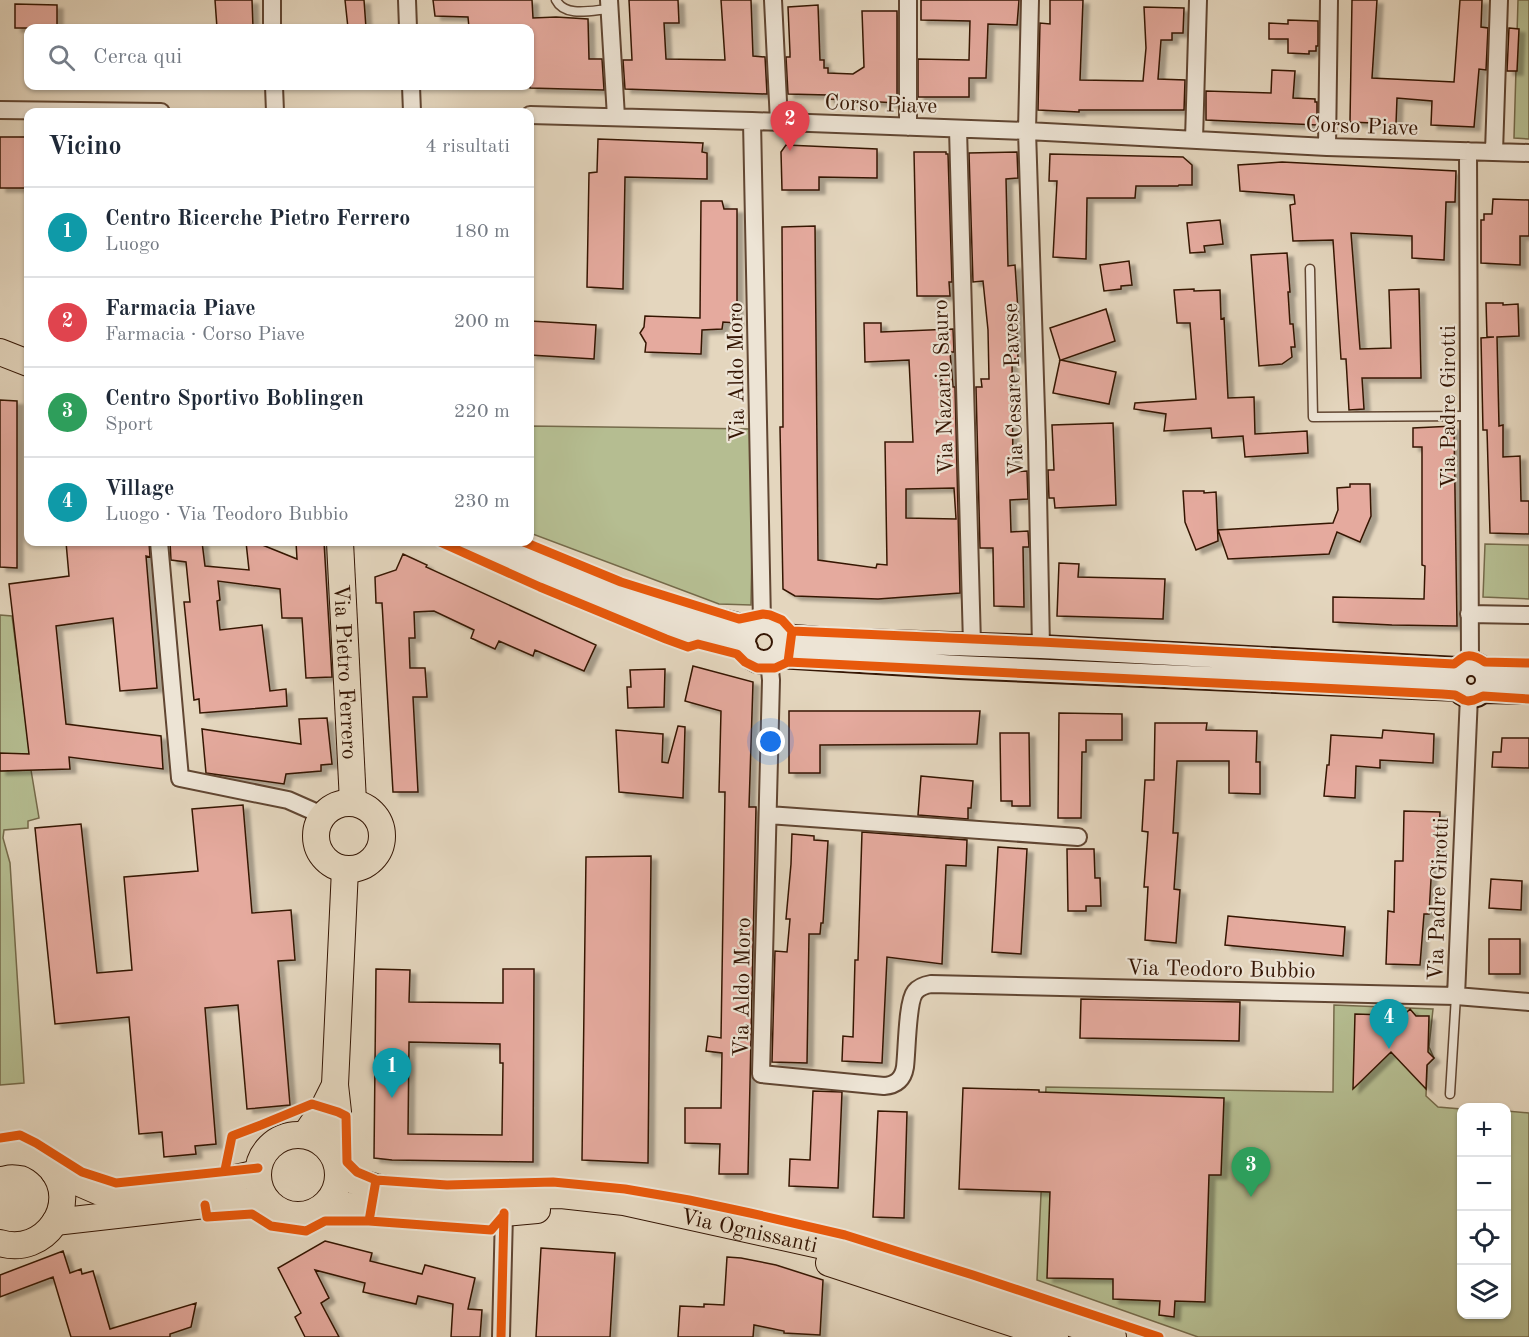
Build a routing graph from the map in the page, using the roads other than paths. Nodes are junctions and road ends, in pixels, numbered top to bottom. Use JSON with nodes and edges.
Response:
{"nodes":[{"id":1,"x":272,"y":0,"type":"edge"},
{"id":2,"x":406,"y":0,"type":"edge"},
{"id":3,"x":556,"y":0,"type":"edge"},
{"id":4,"x":773,"y":0,"type":"edge"},
{"id":5,"x":909,"y":0,"type":"edge"},
{"id":6,"x":1030,"y":0,"type":"edge"},
{"id":7,"x":1198,"y":0,"type":"edge"},
{"id":8,"x":1329,"y":0,"type":"edge"},
{"id":9,"x":1499,"y":0,"type":"edge"},
{"id":10,"x":609,"y":5,"type":"edge"},
{"id":11,"x":272,"y":24,"type":"edge"},
{"id":12,"x":408,"y":24,"type":"edge"},
{"id":13,"x":274,"y":90,"type":"edge"},
{"id":14,"x":411,"y":90,"type":"edge"},
{"id":15,"x":275,"y":108,"type":"edge"},
{"id":16,"x":412,"y":108,"type":"edge"},
{"id":17,"x":0,"y":110,"type":"edge"},
{"id":18,"x":24,"y":110,"type":"edge"},
{"id":19,"x":534,"y":115,"type":"edge"},
{"id":20,"x":616,"y":117,"type":"junction"},
{"id":21,"x":752,"y":121,"type":"junction"},
{"id":22,"x":779,"y":122,"type":"junction"},
{"id":23,"x":908,"y":127,"type":"junction"},
{"id":24,"x":958,"y":129,"type":"junction"},
{"id":25,"x":1027,"y":131,"type":"junction"},
{"id":26,"x":1194,"y":140,"type":"junction"},
{"id":27,"x":1327,"y":147,"type":"junction"},
{"id":28,"x":1465,"y":151,"type":"junction"},
{"id":29,"x":1494,"y":152,"type":"junction"},
{"id":30,"x":1529,"y":153,"type":"edge"},
{"id":31,"x":1310,"y":269,"type":"dead end"},
{"id":32,"x":0,"y":338,"type":"edge"},
{"id":33,"x":24,"y":347,"type":"edge"},
{"id":34,"x":0,"y":352,"type":"edge"},
{"id":35,"x":24,"y":361,"type":"edge"},
{"id":36,"x":1469,"y":416,"type":"junction"},
{"id":37,"x":159,"y":546,"type":"edge"},
{"id":38,"x":340,"y":546,"type":"edge"},
{"id":39,"x":467,"y":546,"type":"edge"},
{"id":40,"x":513,"y":546,"type":"edge"},
{"id":41,"x":1469,"y":614,"type":"junction"},
{"id":42,"x":1529,"y":615,"type":"edge"},
{"id":43,"x":753,"y":633,"type":"junction"},
{"id":44,"x":972,"y":645,"type":"junction"},
{"id":45,"x":1041,"y":647,"type":"junction"},
{"id":46,"x":777,"y":651,"type":"junction"},
{"id":47,"x":1529,"y":673,"type":"edge"},
{"id":48,"x":1470,"y":680,"type":"junction"},
{"id":49,"x":1529,"y":692,"type":"edge"},
{"id":50,"x":353,"y":802,"type":"junction"},
{"id":51,"x":322,"y":815,"type":"junction"},
{"id":52,"x":768,"y":815,"type":"junction"},
{"id":53,"x":1078,"y":837,"type":"dead end"},
{"id":54,"x":345,"y":869,"type":"junction"},
{"id":55,"x":915,"y":993,"type":"joint"},
{"id":56,"x":1456,"y":996,"type":"junction"},
{"id":57,"x":1529,"y":1002,"type":"edge"},
{"id":58,"x":335,"y":1085,"type":"junction"},
{"id":59,"x":1450,"y":1094,"type":"dead end"},
{"id":60,"x":305,"y":1135,"type":"junction"},
{"id":61,"x":0,"y":1154,"type":"edge"},
{"id":62,"x":335,"y":1164,"type":"junction"},
{"id":63,"x":54,"y":1172,"type":"junction"},
{"id":64,"x":258,"y":1173,"type":"junction"},
{"id":65,"x":266,"y":1200,"type":"junction"},
{"id":66,"x":325,"y":1205,"type":"junction"},
{"id":67,"x":504,"y":1213,"type":"junction"},
{"id":68,"x":56,"y":1222,"type":"junction"},
{"id":69,"x":0,"y":1243,"type":"edge"},
{"id":70,"x":501,"y":1337,"type":"edge"},
{"id":71,"x":1055,"y":1337,"type":"edge"},
{"id":72,"x":1113,"y":1337,"type":"edge"}],
"edges":[{"from":1,"to":11,"type":"street"},
{"from":2,"to":12,"type":"street"},
{"from":3,"to":10,"type":"lane"},
{"from":4,"to":22,"type":"street"},
{"from":5,"to":23,"type":"street"},
{"from":6,"to":25,"type":"street","name":"Via Cesare Pavese"},
{"from":7,"to":26,"type":"street"},
{"from":8,"to":27,"type":"street"},
{"from":9,"to":29,"type":"street"},
{"from":10,"to":20,"type":"street"},
{"from":13,"to":15,"type":"street"},
{"from":14,"to":16,"type":"street"},
{"from":17,"to":18,"type":"street"},
{"from":19,"to":20,"type":"street","name":"Corso Piave"},
{"from":20,"to":21,"type":"street","name":"Corso Piave"},
{"from":21,"to":22,"type":"street","name":"Corso Piave"},
{"from":21,"to":43,"type":"street","name":"Via Aldo Moro"},
{"from":22,"to":23,"type":"street","name":"Corso Piave"},
{"from":23,"to":24,"type":"street","name":"Corso Piave"},
{"from":24,"to":25,"type":"street","name":"Corso Piave"},
{"from":24,"to":44,"type":"street","name":"Via Nazario Sauro"},
{"from":25,"to":26,"type":"street","name":"Corso Piave"},
{"from":25,"to":45,"type":"street","name":"Via Cesare Pavese"},
{"from":26,"to":27,"type":"street","name":"Corso Piave"},
{"from":27,"to":28,"type":"street","name":"Corso Piave"},
{"from":28,"to":29,"type":"street","name":"Corso Piave"},
{"from":28,"to":36,"type":"street","name":"Via Padre Girotti"},
{"from":29,"to":30,"type":"street","name":"Corso Piave"},
{"from":31,"to":36,"type":"lane"},
{"from":32,"to":33,"type":"main road"},
{"from":34,"to":35,"type":"main road"},
{"from":36,"to":41,"type":"street","name":"Via Padre Girotti"},
{"from":37,"to":51,"type":"street"},
{"from":38,"to":50,"type":"main road","name":"Via Pietro Ferrero"},
{"from":39,"to":43,"type":"main road"},
{"from":40,"to":43,"type":"main road"},
{"from":41,"to":42,"type":"street"},
{"from":41,"to":48,"type":"street","name":"Via Padre Girotti"},
{"from":43,"to":46,"type":"main road"},
{"from":43,"to":46,"type":"main road"},
{"from":44,"to":45,"type":"main road"},
{"from":44,"to":46,"type":"main road"},
{"from":45,"to":48,"type":"main road"},
{"from":46,"to":48,"type":"main road"},
{"from":46,"to":52,"type":"street","name":"Via Aldo Moro"},
{"from":47,"to":48,"type":"main road"},
{"from":48,"to":49,"type":"main road"},
{"from":48,"to":56,"type":"street","name":"Via Padre Girotti"},
{"from":50,"to":51,"type":"main road"},
{"from":50,"to":54,"type":"main road"},
{"from":51,"to":54,"type":"main road"},
{"from":52,"to":53,"type":"street"},
{"from":52,"to":55,"type":"street","name":"Via Aldo Moro"},
{"from":54,"to":58,"type":"main road"},
{"from":55,"to":56,"type":"street","name":"Via Teodoro Bubbio"},
{"from":56,"to":57,"type":"street","name":"Via Teodoro Bubbio"},
{"from":56,"to":59,"type":"lane"},
{"from":58,"to":60,"type":"main road"},
{"from":58,"to":62,"type":"main road"},
{"from":60,"to":62,"type":"main road"},
{"from":60,"to":64,"type":"main road"},
{"from":61,"to":63,"type":"main road"},
{"from":62,"to":66,"type":"main road"},
{"from":62,"to":72,"type":"main road","name":"Via Ognissanti"},
{"from":63,"to":64,"type":"main road"},
{"from":63,"to":68,"type":"main road"},
{"from":64,"to":65,"type":"main road"},
{"from":65,"to":66,"type":"main road"},
{"from":65,"to":68,"type":"main road"},
{"from":66,"to":67,"type":"main road","name":"Via Ognissanti"},
{"from":67,"to":70,"type":"street"},
{"from":67,"to":71,"type":"main road","name":"Via Ognissanti"},
{"from":68,"to":69,"type":"main road"}]}
